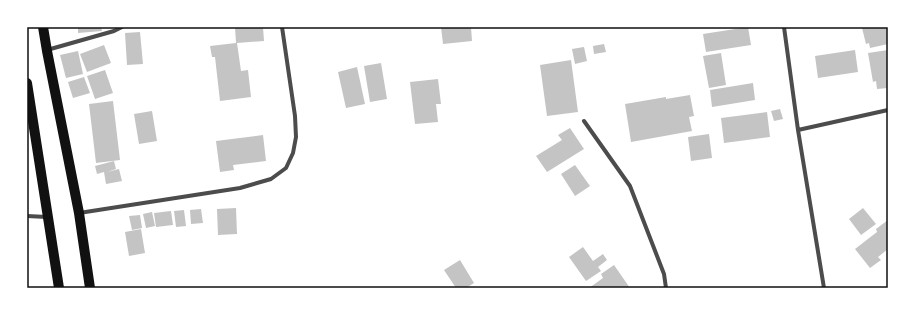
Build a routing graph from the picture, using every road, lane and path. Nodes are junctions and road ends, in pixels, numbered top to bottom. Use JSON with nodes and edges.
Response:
{"nodes":[{"id":1,"x":43,"y":27,"type":"edge"},
{"id":2,"x":122,"y":27,"type":"edge"},
{"id":3,"x":282,"y":27,"type":"edge"},
{"id":4,"x":784,"y":27,"type":"edge"},
{"id":5,"x":47,"y":51,"type":"junction"},
{"id":6,"x":27,"y":83,"type":"edge"},
{"id":7,"x":888,"y":110,"type":"edge"},
{"id":8,"x":584,"y":121,"type":"dead end"},
{"id":9,"x":798,"y":130,"type":"junction"},
{"id":10,"x":79,"y":213,"type":"junction"},
{"id":11,"x":27,"y":216,"type":"edge"},
{"id":12,"x":47,"y":217,"type":"junction"},
{"id":13,"x":59,"y":288,"type":"edge"},
{"id":14,"x":90,"y":288,"type":"edge"},
{"id":15,"x":666,"y":288,"type":"edge"},
{"id":16,"x":824,"y":288,"type":"edge"}],
"edges":[{"from":1,"to":5,"type":"main road"},
{"from":2,"to":5,"type":"street"},
{"from":3,"to":10,"type":"street"},
{"from":4,"to":9,"type":"street"},
{"from":5,"to":10,"type":"main road"},
{"from":6,"to":12,"type":"main road"},
{"from":7,"to":9,"type":"street"},
{"from":8,"to":15,"type":"street"},
{"from":9,"to":16,"type":"street"},
{"from":10,"to":14,"type":"main road"},
{"from":11,"to":12,"type":"street"},
{"from":12,"to":13,"type":"main road"}]}
